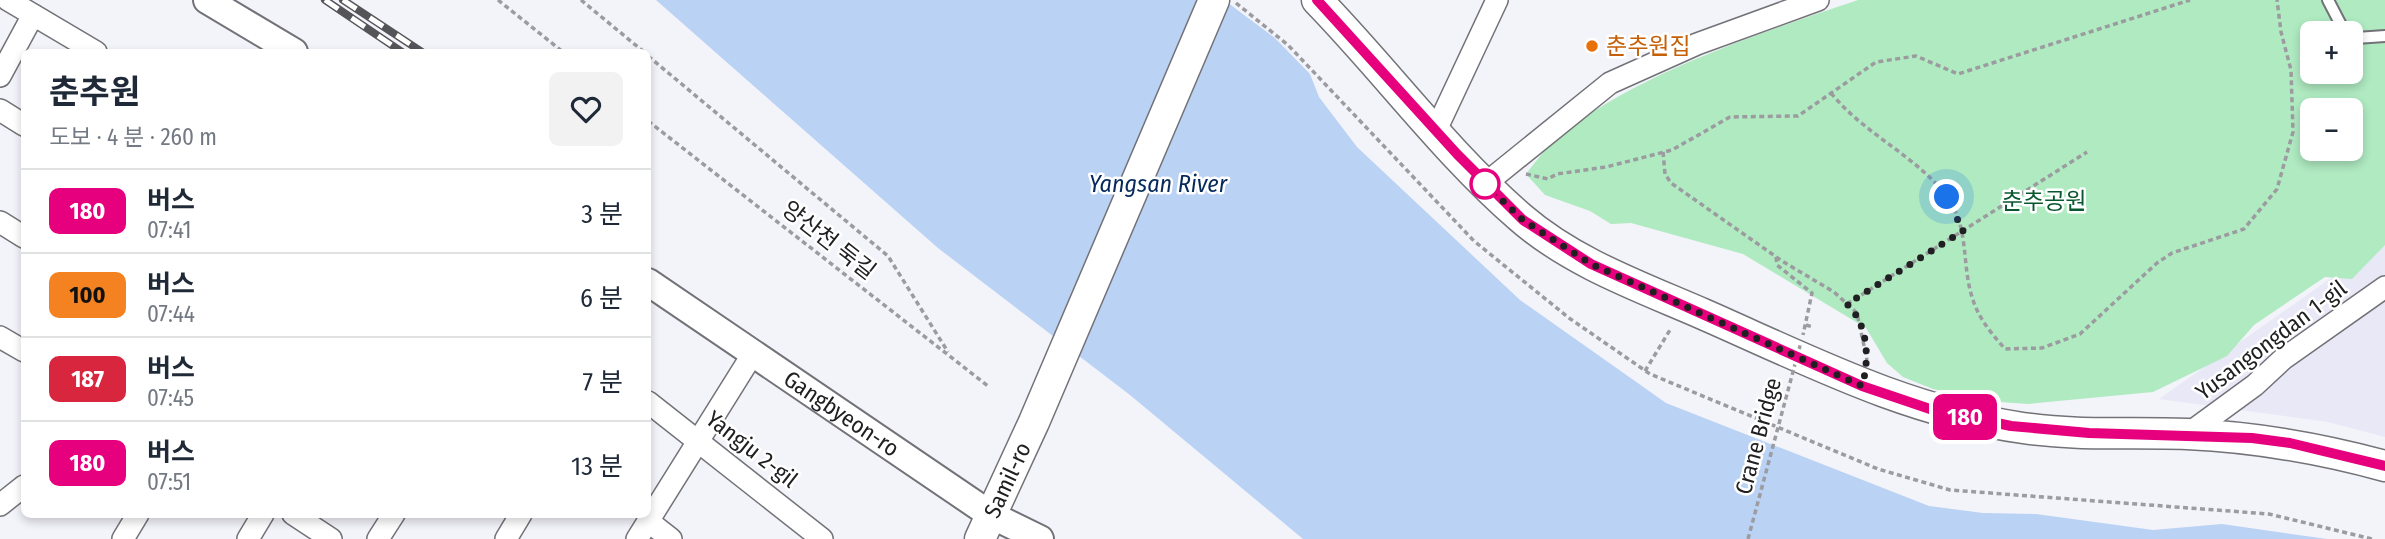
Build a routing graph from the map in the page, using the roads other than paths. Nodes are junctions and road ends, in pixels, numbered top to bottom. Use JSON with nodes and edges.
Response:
{"nodes":[{"id":1,"x":8,"y":0,"type":"edge"},
{"id":2,"x":207,"y":0,"type":"edge"},
{"id":3,"x":1214,"y":0,"type":"edge"},
{"id":4,"x":1317,"y":0,"type":"edge"},
{"id":5,"x":1497,"y":0,"type":"edge"},
{"id":6,"x":1818,"y":0,"type":"edge"},
{"id":7,"x":2328,"y":0,"type":"edge"},
{"id":8,"x":1334,"y":11,"type":"edge"},
{"id":9,"x":33,"y":15,"type":"junction"},
{"id":10,"x":2385,"y":36,"type":"edge"},
{"id":11,"x":91,"y":49,"type":"edge"},
{"id":12,"x":289,"y":49,"type":"edge"},
{"id":13,"x":0,"y":76,"type":"edge"},
{"id":14,"x":0,"y":110,"type":"edge"},
{"id":15,"x":21,"y":123,"type":"edge"},
{"id":16,"x":1436,"y":130,"type":"junction"},
{"id":17,"x":1485,"y":184,"type":"junction"},
{"id":18,"x":0,"y":222,"type":"edge"},
{"id":19,"x":21,"y":235,"type":"edge"},
{"id":20,"x":651,"y":284,"type":"edge"},
{"id":21,"x":2385,"y":287,"type":"edge"},
{"id":22,"x":0,"y":337,"type":"edge"},
{"id":23,"x":21,"y":349,"type":"edge"},
{"id":24,"x":752,"y":355,"type":"junction"},
{"id":25,"x":651,"y":404,"type":"edge"},
{"id":26,"x":2188,"y":434,"type":"junction"},
{"id":27,"x":699,"y":440,"type":"junction"},
{"id":28,"x":2385,"y":466,"type":"edge"},
{"id":29,"x":21,"y":488,"type":"edge"},
{"id":30,"x":0,"y":505,"type":"edge"},
{"id":31,"x":651,"y":517,"type":"edge"},
{"id":32,"x":136,"y":518,"type":"edge"},
{"id":33,"x":261,"y":518,"type":"edge"},
{"id":34,"x":299,"y":518,"type":"edge"},
{"id":35,"x":391,"y":518,"type":"edge"},
{"id":36,"x":519,"y":518,"type":"edge"},
{"id":37,"x":985,"y":527,"type":"edge"},
{"id":38,"x":643,"y":530,"type":"edge"},
{"id":39,"x":123,"y":539,"type":"edge"},
{"id":40,"x":248,"y":539,"type":"edge"},
{"id":41,"x":331,"y":539,"type":"edge"},
{"id":42,"x":378,"y":539,"type":"edge"},
{"id":43,"x":506,"y":539,"type":"edge"},
{"id":44,"x":671,"y":539,"type":"edge"},
{"id":45,"x":822,"y":539,"type":"edge"},
{"id":46,"x":1040,"y":539,"type":"edge"}],
"edges":[{"from":1,"to":9,"type":"street"},
{"from":2,"to":12,"type":"street"},
{"from":3,"to":37,"type":"main road","name":"Samil-ro"},
{"from":4,"to":8,"type":"main road"},
{"from":5,"to":16,"type":"street"},
{"from":6,"to":17,"type":"street"},
{"from":7,"to":10,"type":"lane"},
{"from":8,"to":16,"type":"main road"},
{"from":9,"to":11,"type":"street"},
{"from":9,"to":13,"type":"street"},
{"from":14,"to":15,"type":"street"},
{"from":16,"to":17,"type":"main road"},
{"from":17,"to":26,"type":"main road"},
{"from":18,"to":19,"type":"street"},
{"from":20,"to":24,"type":"street","name":"Gangbyeon-ro"},
{"from":21,"to":26,"type":"street","name":"Yusangongdan 1-gil"},
{"from":22,"to":23,"type":"street"},
{"from":24,"to":27,"type":"street"},
{"from":24,"to":37,"type":"street","name":"Gangbyeon-ro"},
{"from":25,"to":27,"type":"street","name":"Yangju 2-gil"},
{"from":26,"to":28,"type":"main road"},
{"from":27,"to":31,"type":"street"},
{"from":27,"to":45,"type":"street","name":"Yangju 2-gil"},
{"from":29,"to":30,"type":"street"},
{"from":32,"to":39,"type":"street"},
{"from":33,"to":40,"type":"street"},
{"from":34,"to":41,"type":"street"},
{"from":35,"to":42,"type":"street"},
{"from":36,"to":43,"type":"street"},
{"from":37,"to":46,"type":"street","name":"Gangbyeon-ro"},
{"from":38,"to":44,"type":"street"}]}
